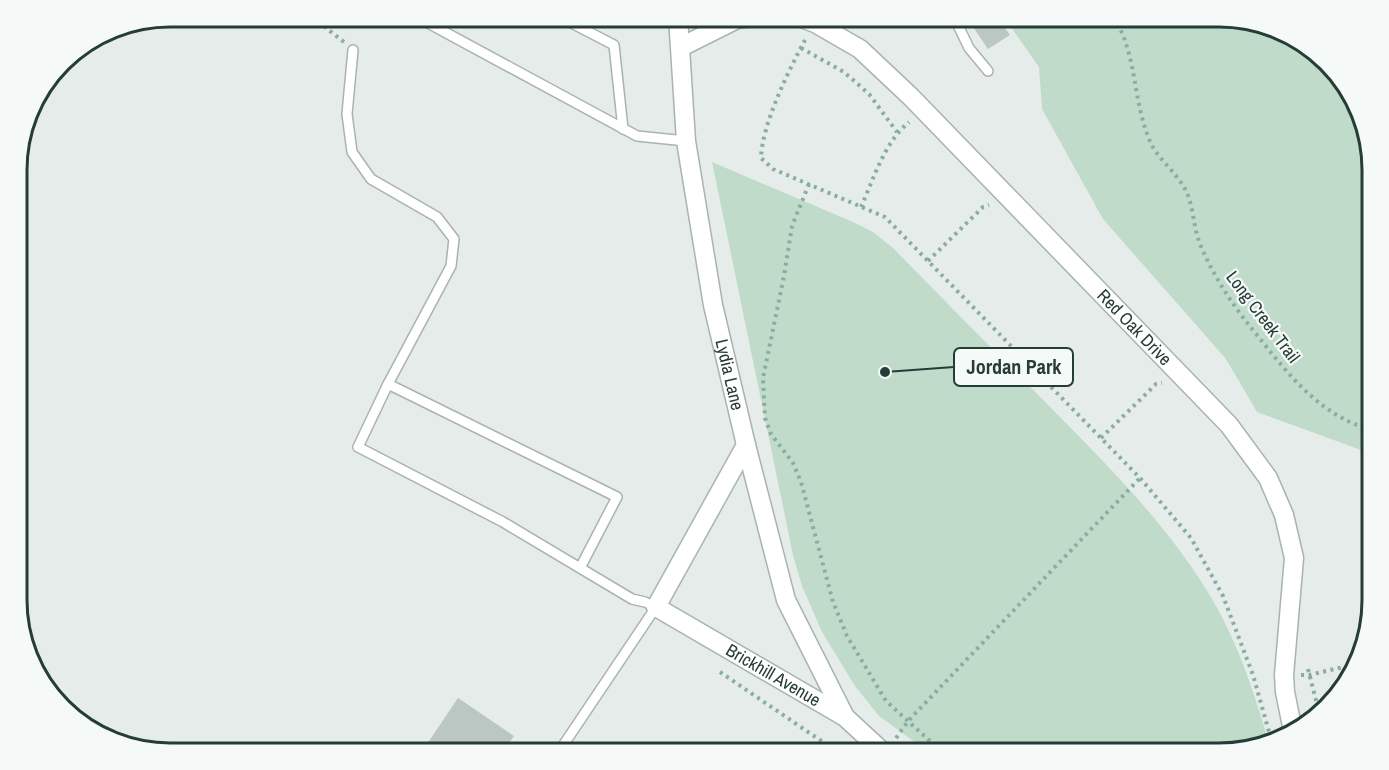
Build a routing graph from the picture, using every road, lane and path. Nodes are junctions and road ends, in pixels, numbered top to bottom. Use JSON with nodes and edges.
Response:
{"nodes":[{"id":1,"x":325,"y":27,"type":"edge"},
{"id":2,"x":437,"y":27,"type":"edge"},
{"id":3,"x":580,"y":27,"type":"edge"},
{"id":4,"x":679,"y":27,"type":"edge"},
{"id":5,"x":721,"y":27,"type":"edge"},
{"id":6,"x":806,"y":27,"type":"edge"},
{"id":7,"x":819,"y":27,"type":"edge"},
{"id":8,"x":959,"y":27,"type":"edge"},
{"id":9,"x":1121,"y":27,"type":"edge"},
{"id":10,"x":681,"y":47,"type":"junction"},
{"id":11,"x":801,"y":48,"type":"junction"},
{"id":12,"x":353,"y":50,"type":"joint"},
{"id":13,"x":988,"y":71,"type":"dead end"},
{"id":14,"x":923,"y":110,"type":"junction"},
{"id":15,"x":623,"y":129,"type":"junction"},
{"id":16,"x":897,"y":132,"type":"junction"},
{"id":17,"x":686,"y":141,"type":"junction"},
{"id":18,"x":809,"y":184,"type":"junction"},
{"id":19,"x":998,"y":206,"type":"dead end"},
{"id":20,"x":861,"y":207,"type":"junction"},
{"id":21,"x":928,"y":261,"type":"junction"},
{"id":22,"x":1165,"y":382,"type":"dead end"},
{"id":23,"x":388,"y":384,"type":"junction"},
{"id":24,"x":1362,"y":427,"type":"edge"},
{"id":25,"x":1101,"y":438,"type":"junction"},
{"id":26,"x":746,"y":445,"type":"junction"},
{"id":27,"x":1140,"y":478,"type":"junction"},
{"id":28,"x":580,"y":568,"type":"junction"},
{"id":29,"x":656,"y":607,"type":"junction"},
{"id":30,"x":1308,"y":669,"type":"dead end"},
{"id":31,"x":720,"y":672,"type":"dead end"},
{"id":32,"x":1317,"y":704,"type":"edge"},
{"id":33,"x":845,"y":717,"type":"junction"},
{"id":34,"x":909,"y":720,"type":"junction"},
{"id":35,"x":1291,"y":723,"type":"edge"},
{"id":36,"x":1269,"y":734,"type":"edge"},
{"id":37,"x":565,"y":743,"type":"edge"},
{"id":38,"x":824,"y":743,"type":"edge"},
{"id":39,"x":873,"y":743,"type":"edge"},
{"id":40,"x":933,"y":743,"type":"edge"}],
"edges":[{"from":1,"to":12,"type":"path"},
{"from":2,"to":15,"type":"lane"},
{"from":3,"to":15,"type":"lane"},
{"from":4,"to":10,"type":"street","name":"Lydia Lane"},
{"from":5,"to":10,"type":"street"},
{"from":6,"to":11,"type":"path"},
{"from":7,"to":14,"type":"street","name":"Red Oak Drive"},
{"from":8,"to":13,"type":"lane"},
{"from":9,"to":24,"type":"path","name":"Long Creek Trail"},
{"from":10,"to":17,"type":"street","name":"Lydia Lane"},
{"from":11,"to":16,"type":"path"},
{"from":11,"to":18,"type":"path"},
{"from":12,"to":23,"type":"lane"},
{"from":14,"to":16,"type":"path"},
{"from":14,"to":35,"type":"street","name":"Red Oak Drive"},
{"from":15,"to":17,"type":"lane"},
{"from":16,"to":20,"type":"path"},
{"from":17,"to":26,"type":"street","name":"Lydia Lane"},
{"from":18,"to":20,"type":"path"},
{"from":18,"to":34,"type":"path"},
{"from":19,"to":21,"type":"path"},
{"from":20,"to":21,"type":"path"},
{"from":21,"to":25,"type":"path"},
{"from":22,"to":25,"type":"path"},
{"from":23,"to":28,"type":"lane"},
{"from":23,"to":28,"type":"lane"},
{"from":25,"to":27,"type":"path"},
{"from":26,"to":29,"type":"street"},
{"from":26,"to":33,"type":"street","name":"Lydia Lane"},
{"from":27,"to":34,"type":"path"},
{"from":27,"to":36,"type":"path"},
{"from":28,"to":29,"type":"lane"},
{"from":29,"to":33,"type":"street","name":"Brickhill Avenue"},
{"from":29,"to":37,"type":"lane"},
{"from":30,"to":32,"type":"path"},
{"from":31,"to":38,"type":"path"},
{"from":33,"to":39,"type":"street","name":"Brickhill Avenue"},
{"from":34,"to":40,"type":"path"}]}
